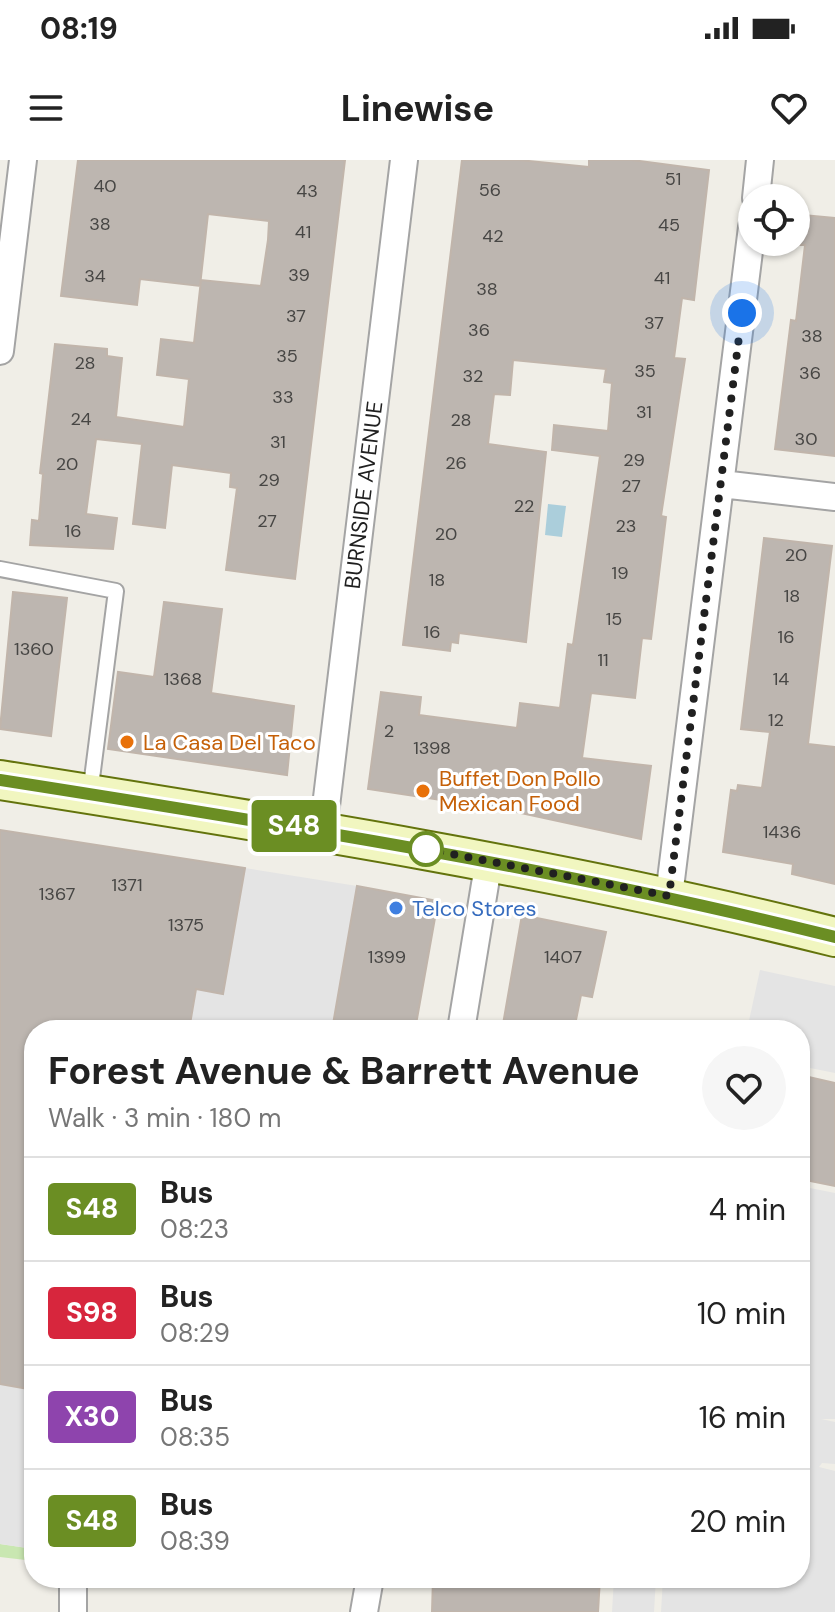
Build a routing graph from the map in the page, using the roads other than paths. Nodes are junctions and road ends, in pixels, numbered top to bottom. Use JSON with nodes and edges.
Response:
{"nodes":[{"id":1,"x":23,"y":160,"type":"edge"},
{"id":2,"x":404,"y":160,"type":"edge"},
{"id":3,"x":760,"y":160,"type":"edge"},
{"id":4,"x":757,"y":184,"type":"edge"},
{"id":5,"x":749,"y":256,"type":"edge"},
{"id":6,"x":0,"y":351,"type":"edge"},
{"id":7,"x":721,"y":484,"type":"junction"},
{"id":8,"x":835,"y":497,"type":"edge"},
{"id":9,"x":0,"y":569,"type":"edge"},
{"id":10,"x":0,"y":780,"type":"edge"},
{"id":11,"x":90,"y":794,"type":"junction"},
{"id":12,"x":323,"y":831,"type":"junction"},
{"id":13,"x":489,"y":860,"type":"junction"},
{"id":14,"x":669,"y":896,"type":"junction"},
{"id":15,"x":835,"y":937,"type":"edge"},
{"id":16,"x":463,"y":1020,"type":"edge"},
{"id":17,"x":73,"y":1588,"type":"edge"},
{"id":18,"x":368,"y":1588,"type":"edge"},
{"id":19,"x":73,"y":1612,"type":"edge"},
{"id":20,"x":364,"y":1612,"type":"edge"}],
"edges":[{"from":1,"to":6,"type":"street"},
{"from":2,"to":12,"type":"street","name":"BURNSIDE AVENUE"},
{"from":3,"to":4,"type":"street"},
{"from":5,"to":7,"type":"street"},
{"from":7,"to":8,"type":"street"},
{"from":7,"to":14,"type":"street"},
{"from":9,"to":11,"type":"lane"},
{"from":10,"to":11,"type":"main road"},
{"from":11,"to":12,"type":"main road"},
{"from":12,"to":13,"type":"main road"},
{"from":13,"to":14,"type":"main road"},
{"from":13,"to":16,"type":"street"},
{"from":14,"to":15,"type":"main road"},
{"from":17,"to":19,"type":"street"},
{"from":18,"to":20,"type":"street"}]}
